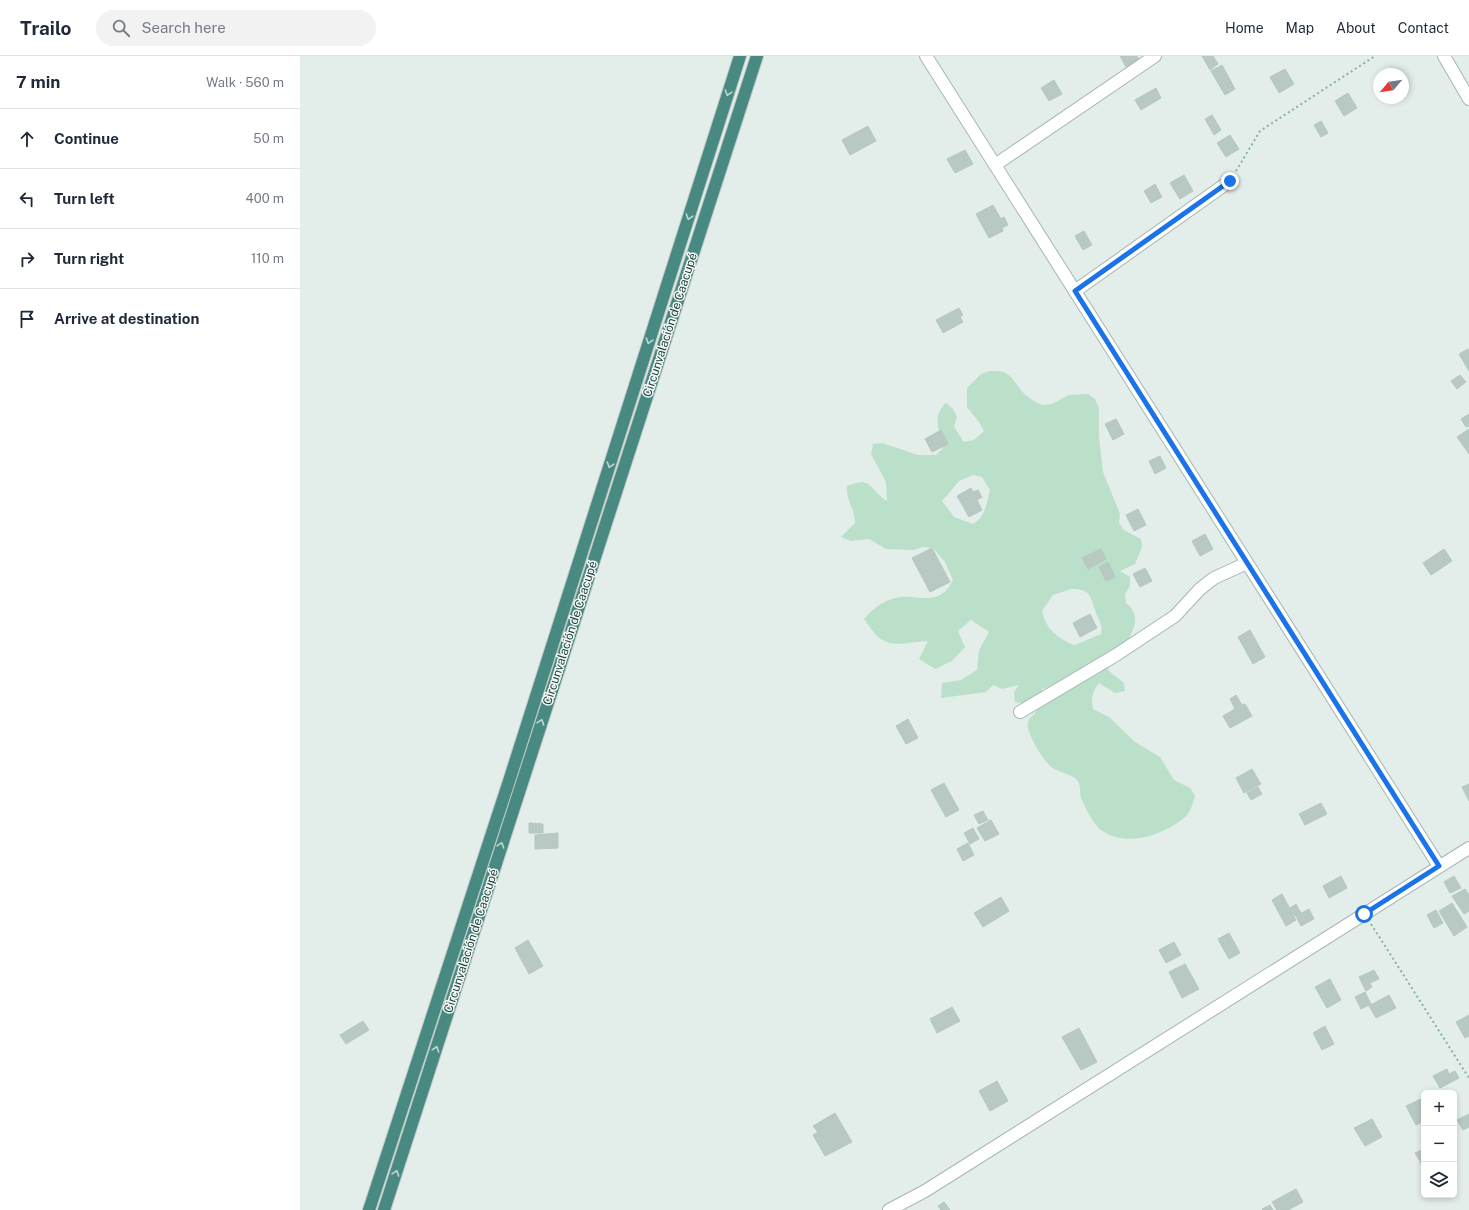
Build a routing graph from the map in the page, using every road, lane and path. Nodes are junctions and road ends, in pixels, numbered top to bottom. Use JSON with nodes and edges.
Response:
{"nodes":[{"id":1,"x":740,"y":56,"type":"edge"},
{"id":2,"x":757,"y":56,"type":"edge"},
{"id":3,"x":926,"y":56,"type":"edge"},
{"id":4,"x":1155,"y":56,"type":"edge"},
{"id":5,"x":1375,"y":56,"type":"edge"},
{"id":6,"x":1444,"y":56,"type":"edge"},
{"id":7,"x":1469,"y":99,"type":"edge"},
{"id":8,"x":995,"y":165,"type":"junction"},
{"id":9,"x":1230,"y":181,"type":"joint"},
{"id":10,"x":1075,"y":291,"type":"junction"},
{"id":11,"x":1247,"y":563,"type":"junction"},
{"id":12,"x":1020,"y":712,"type":"dead end"},
{"id":13,"x":1469,"y":848,"type":"edge"},
{"id":14,"x":1439,"y":866,"type":"junction"},
{"id":15,"x":1364,"y":914,"type":"junction"},
{"id":16,"x":1469,"y":1078,"type":"edge"},
{"id":17,"x":369,"y":1210,"type":"edge"},
{"id":18,"x":384,"y":1210,"type":"edge"},
{"id":19,"x":889,"y":1210,"type":"edge"}],
"edges":[{"from":1,"to":17,"type":"highway","name":"Circunvalación de Caacupé","one_way":true},
{"from":18,"to":2,"type":"highway","name":"Circunvalación de Caacupé","one_way":true},
{"from":3,"to":8,"type":"street"},
{"from":4,"to":8,"type":"street"},
{"from":5,"to":9,"type":"path"},
{"from":6,"to":7,"type":"street"},
{"from":8,"to":10,"type":"street"},
{"from":9,"to":10,"type":"street"},
{"from":10,"to":11,"type":"street"},
{"from":11,"to":12,"type":"street"},
{"from":11,"to":14,"type":"street"},
{"from":13,"to":14,"type":"street"},
{"from":14,"to":15,"type":"street"},
{"from":15,"to":16,"type":"path"},
{"from":15,"to":19,"type":"street"}]}
